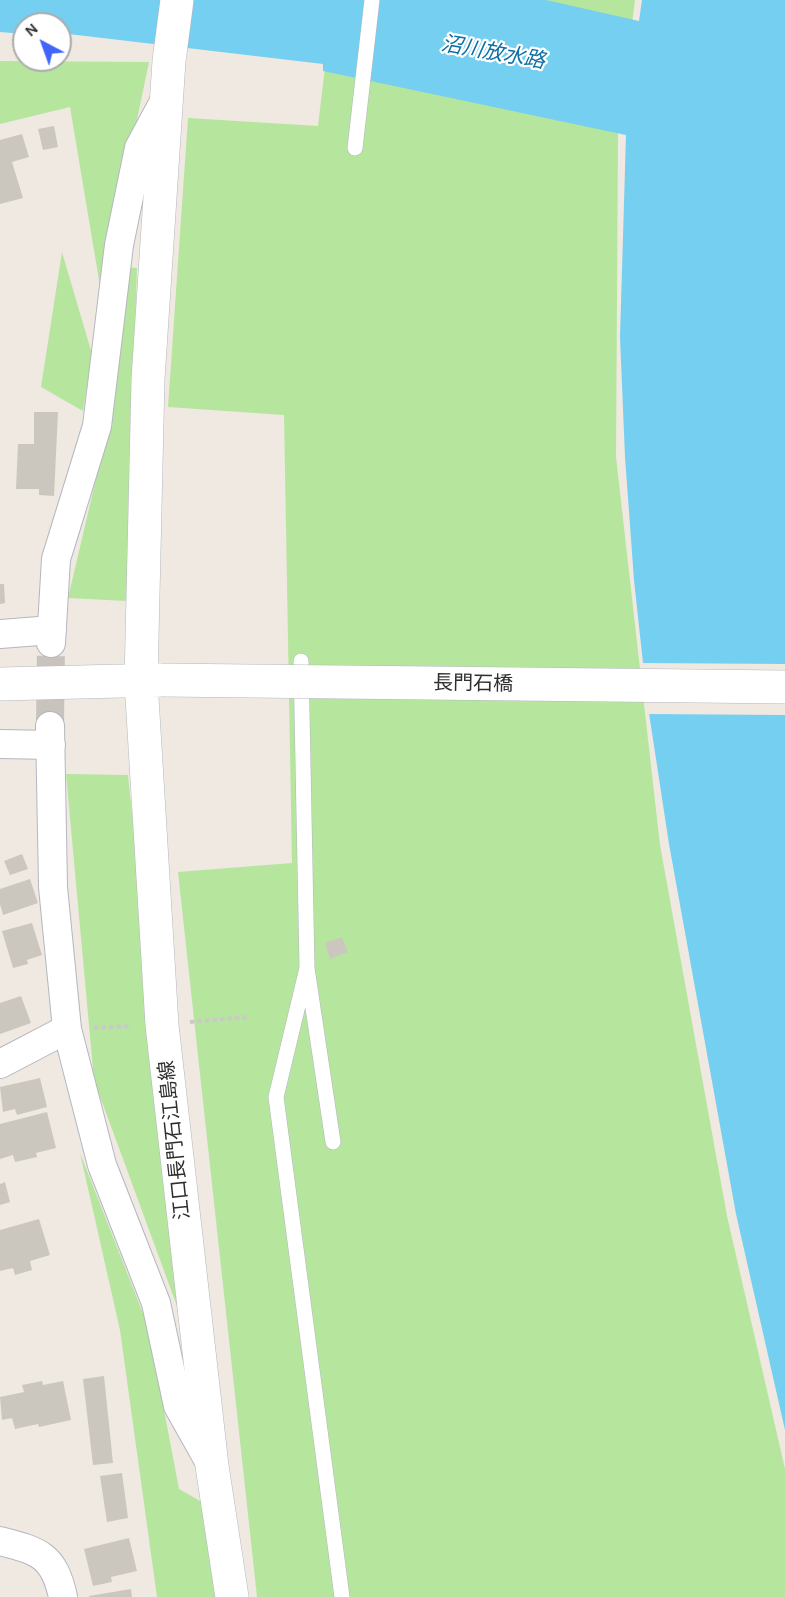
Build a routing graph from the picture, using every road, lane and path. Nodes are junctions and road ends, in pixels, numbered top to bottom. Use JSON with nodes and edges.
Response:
{"nodes":[{"id":1,"x":177,"y":0,"type":"edge"},
{"id":2,"x":372,"y":0,"type":"edge"},
{"id":3,"x":167,"y":96,"type":"junction"},
{"id":4,"x":355,"y":148,"type":"dead end"},
{"id":5,"x":0,"y":634,"type":"edge"},
{"id":6,"x":301,"y":661,"type":"dead end"},
{"id":7,"x":151,"y":680,"type":"junction"},
{"id":8,"x":0,"y":684,"type":"edge"},
{"id":9,"x":785,"y":687,"type":"edge"},
{"id":10,"x":0,"y":744,"type":"edge"},
{"id":11,"x":307,"y":968,"type":"junction"},
{"id":12,"x":249,"y":1017,"type":"dead end"},
{"id":13,"x":162,"y":1025,"type":"junction"},
{"id":14,"x":67,"y":1029,"type":"junction"},
{"id":15,"x":0,"y":1064,"type":"edge"},
{"id":16,"x":333,"y":1142,"type":"dead end"},
{"id":17,"x":212,"y":1466,"type":"junction"},
{"id":18,"x":0,"y":1541,"type":"edge"},
{"id":19,"x":63,"y":1597,"type":"edge"},
{"id":20,"x":232,"y":1597,"type":"edge"},
{"id":21,"x":342,"y":1597,"type":"edge"}],
"edges":[{"from":1,"to":3,"type":"street","name":"江口長門石江島線"},
{"from":2,"to":4,"type":"lane"},
{"from":3,"to":5,"type":"street"},
{"from":3,"to":7,"type":"street","name":"江口長門石江島線"},
{"from":6,"to":11,"type":"lane"},
{"from":7,"to":8,"type":"street","name":"長門石橋"},
{"from":7,"to":9,"type":"street","name":"長門石橋","bridge":true},
{"from":7,"to":13,"type":"street","name":"江口長門石江島線"},
{"from":10,"to":14,"type":"street"},
{"from":11,"to":16,"type":"lane"},
{"from":11,"to":21,"type":"lane"},
{"from":12,"to":13,"type":"path"},
{"from":13,"to":14,"type":"path"},
{"from":13,"to":17,"type":"street","name":"江口長門石江島線"},
{"from":14,"to":15,"type":"street"},
{"from":14,"to":17,"type":"street"},
{"from":17,"to":20,"type":"street","name":"江口長門石江島線"},
{"from":18,"to":19,"type":"street"}]}
